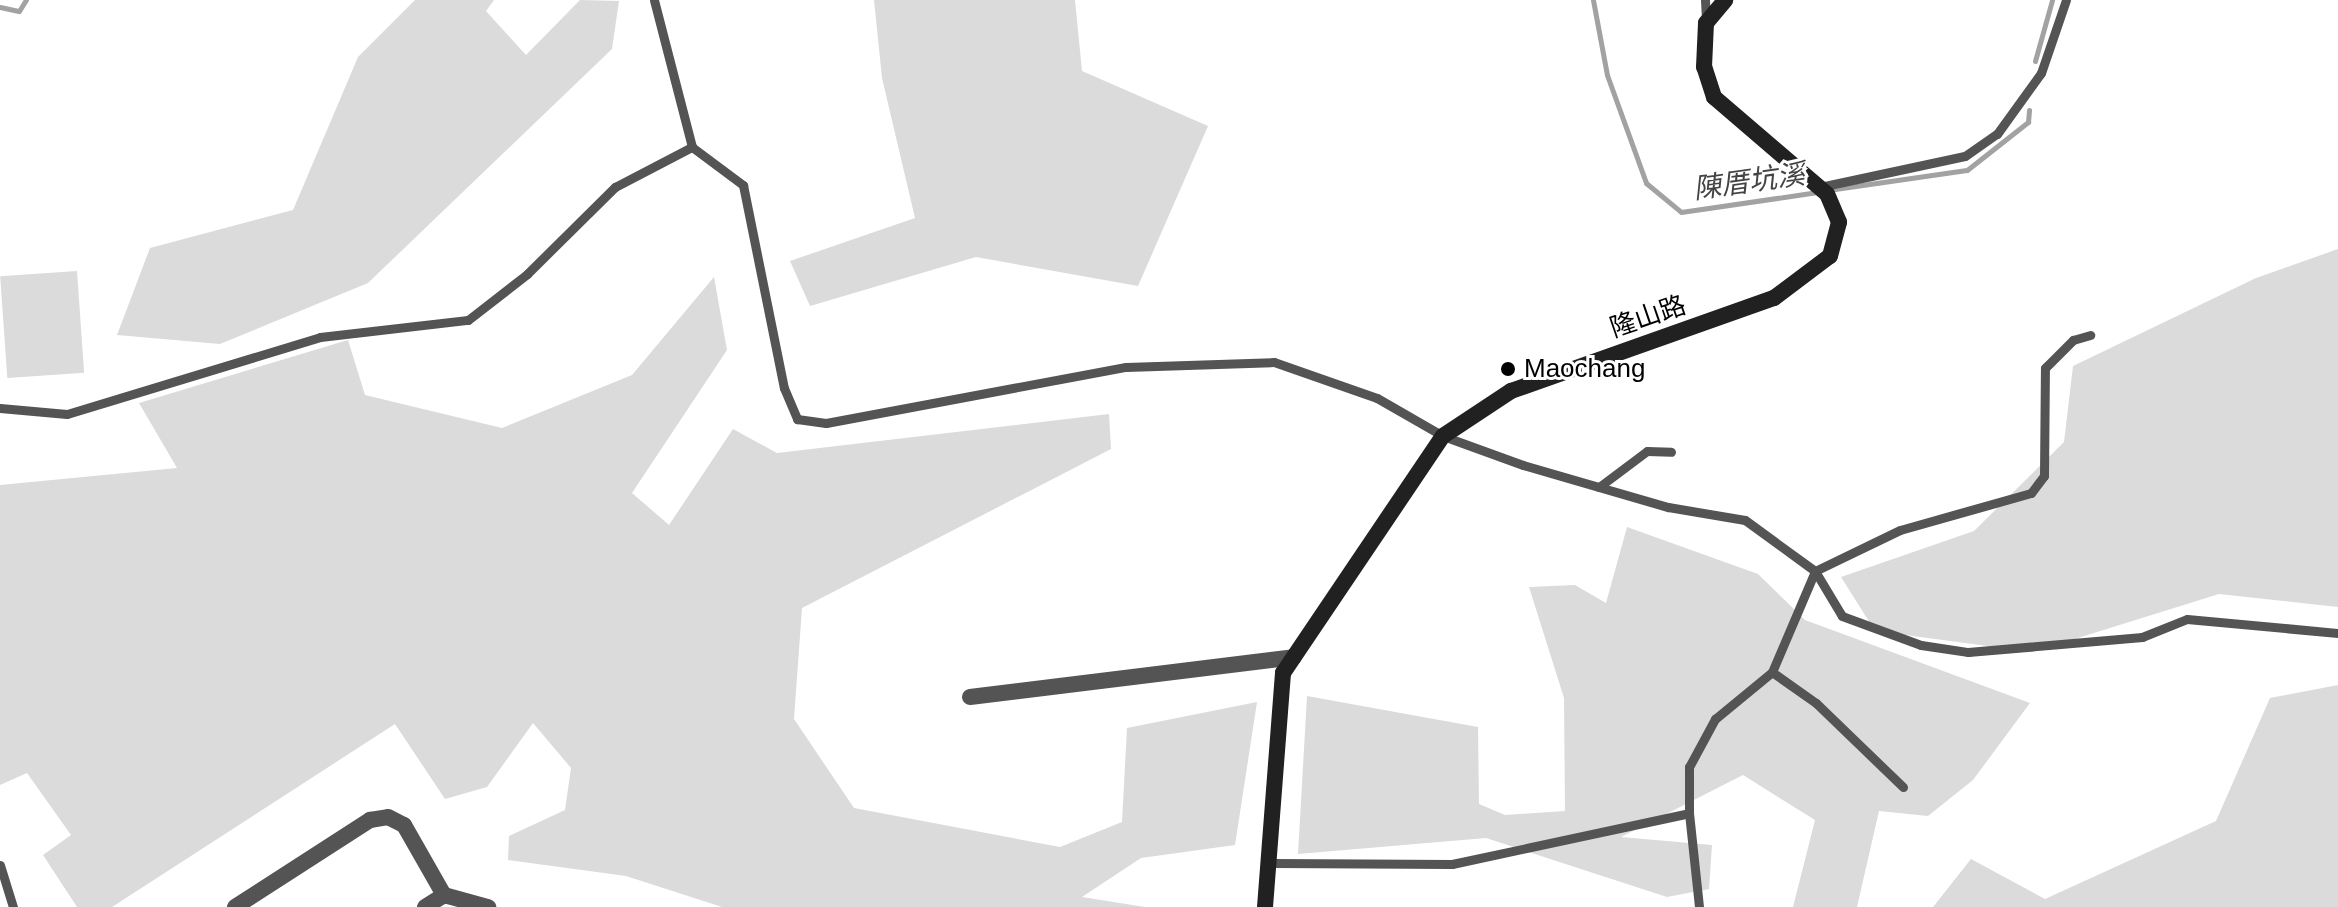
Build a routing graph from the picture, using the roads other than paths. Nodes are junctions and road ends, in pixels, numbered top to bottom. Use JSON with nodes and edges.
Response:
{"nodes":[{"id":1,"x":654,"y":0,"type":"edge"},
{"id":2,"x":1705,"y":0,"type":"edge"},
{"id":3,"x":1725,"y":0,"type":"edge"},
{"id":4,"x":2066,"y":0,"type":"edge"},
{"id":5,"x":1706,"y":23,"type":"junction"},
{"id":6,"x":692,"y":147,"type":"junction"},
{"id":7,"x":1823,"y":190,"type":"junction"},
{"id":8,"x":2090,"y":335,"type":"dead end"},
{"id":9,"x":0,"y":408,"type":"edge"},
{"id":10,"x":1443,"y":436,"type":"junction"},
{"id":11,"x":1671,"y":452,"type":"dead end"},
{"id":12,"x":1599,"y":487,"type":"junction"},
{"id":13,"x":1815,"y":571,"type":"junction"},
{"id":14,"x":2338,"y":633,"type":"edge"},
{"id":15,"x":1294,"y":657,"type":"junction"},
{"id":16,"x":1772,"y":672,"type":"junction"},
{"id":17,"x":970,"y":697,"type":"dead end"},
{"id":18,"x":1903,"y":787,"type":"dead end"},
{"id":19,"x":1689,"y":813,"type":"junction"},
{"id":20,"x":1272,"y":863,"type":"junction"},
{"id":21,"x":0,"y":865,"type":"edge"},
{"id":22,"x":444,"y":895,"type":"junction"},
{"id":23,"x":13,"y":907,"type":"edge"},
{"id":24,"x":235,"y":907,"type":"edge"},
{"id":25,"x":425,"y":907,"type":"edge"},
{"id":26,"x":488,"y":907,"type":"edge"},
{"id":27,"x":1265,"y":907,"type":"edge"},
{"id":28,"x":1699,"y":907,"type":"edge"}],
"edges":[{"from":1,"to":6,"type":"lane"},
{"from":2,"to":5,"type":"lane"},
{"from":3,"to":5,"type":"street"},
{"from":4,"to":7,"type":"lane"},
{"from":5,"to":7,"type":"street"},
{"from":6,"to":9,"type":"lane"},
{"from":6,"to":10,"type":"lane"},
{"from":7,"to":10,"type":"street","name":"隆山路"},
{"from":8,"to":13,"type":"lane"},
{"from":10,"to":12,"type":"lane"},
{"from":10,"to":15,"type":"street","name":"隆山路"},
{"from":11,"to":12,"type":"lane"},
{"from":12,"to":13,"type":"lane"},
{"from":13,"to":14,"type":"lane"},
{"from":13,"to":16,"type":"lane"},
{"from":15,"to":17,"type":"street"},
{"from":15,"to":20,"type":"street","name":"隆山路"},
{"from":16,"to":18,"type":"lane"},
{"from":16,"to":19,"type":"lane"},
{"from":19,"to":20,"type":"lane"},
{"from":19,"to":28,"type":"lane"},
{"from":20,"to":27,"type":"street","name":"隆山路"},
{"from":21,"to":23,"type":"lane"},
{"from":22,"to":24,"type":"street"},
{"from":22,"to":25,"type":"street"},
{"from":22,"to":26,"type":"street"}]}
